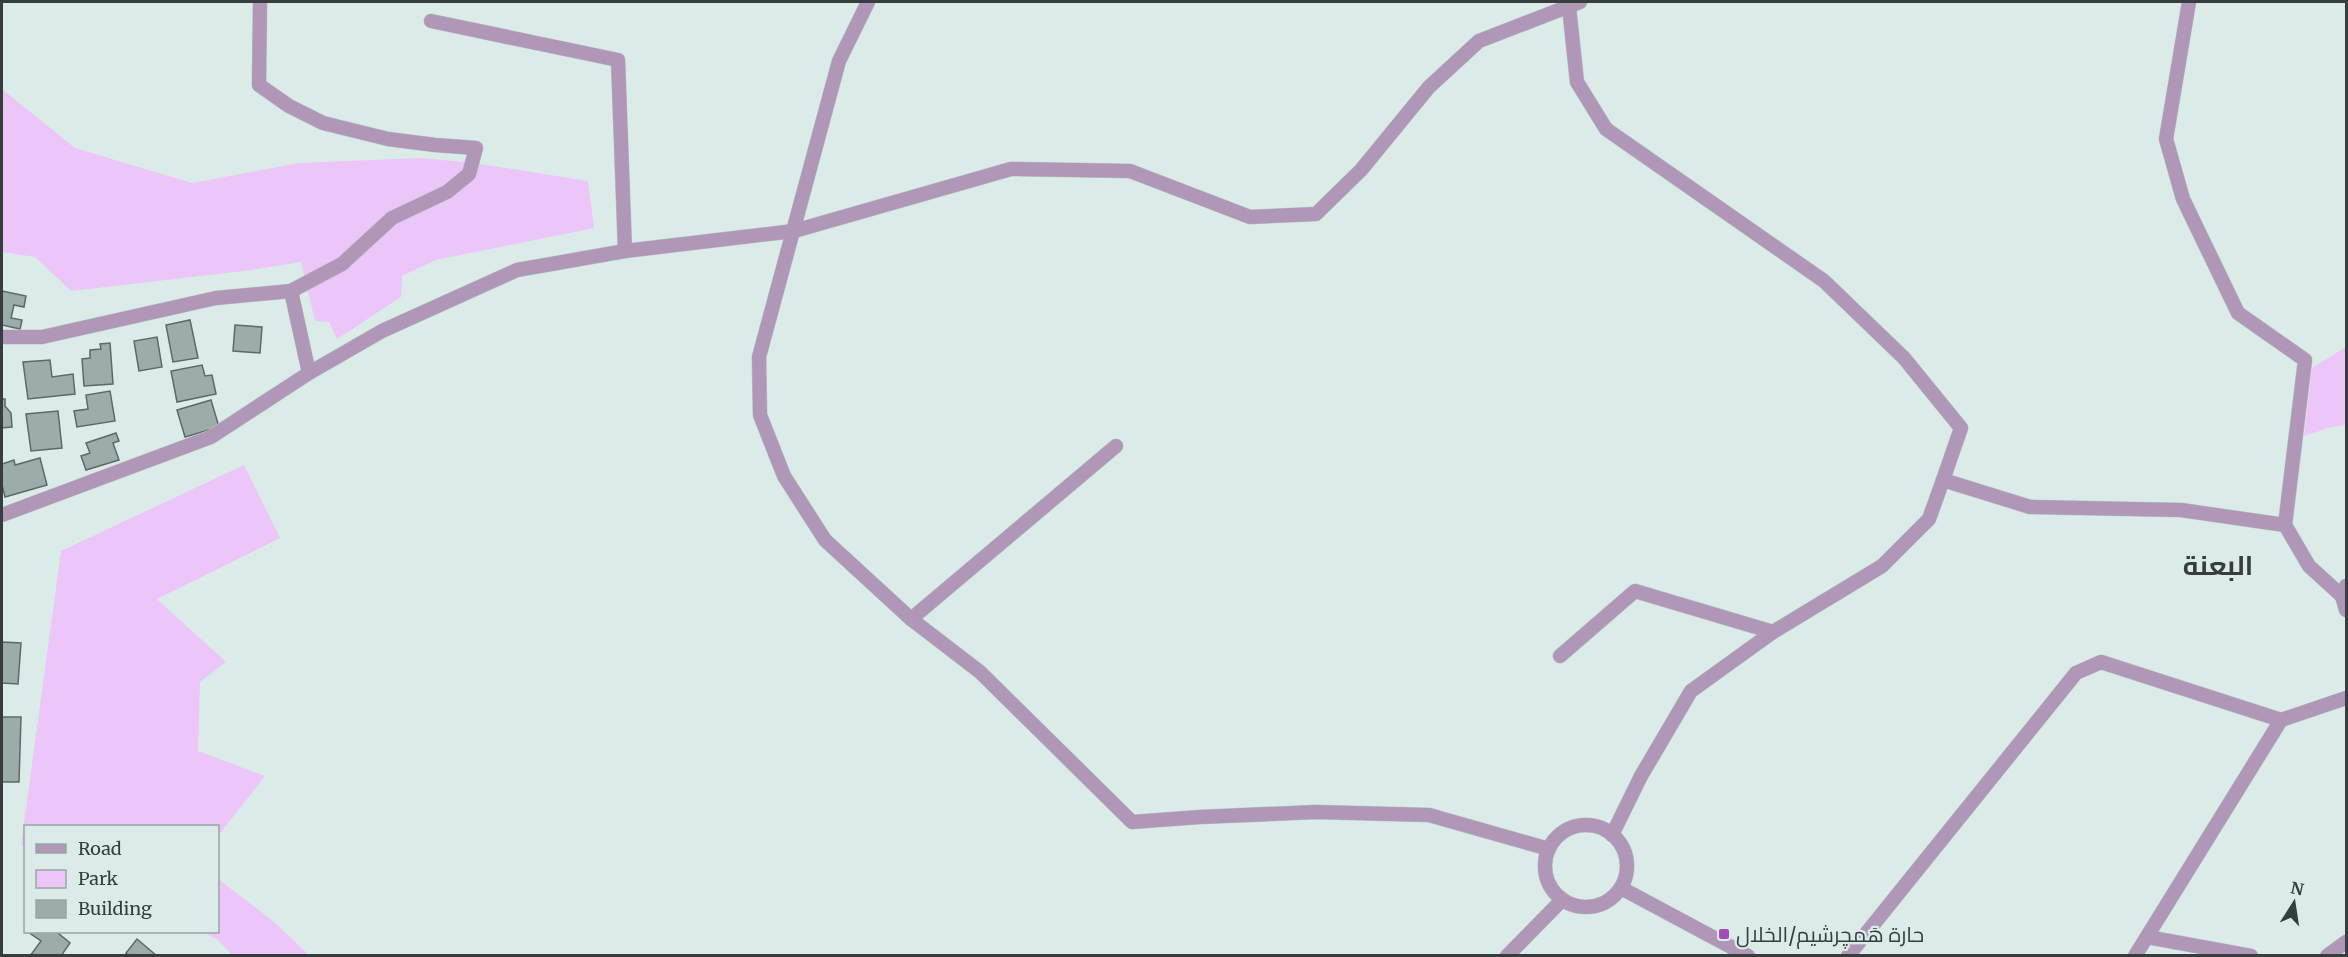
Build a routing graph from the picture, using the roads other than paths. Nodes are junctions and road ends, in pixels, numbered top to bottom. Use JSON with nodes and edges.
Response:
{"nodes":[{"id":1,"x":260,"y":2,"type":"edge"},
{"id":2,"x":868,"y":2,"type":"edge"},
{"id":3,"x":2189,"y":2,"type":"edge"},
{"id":4,"x":1575,"y":4,"type":"edge"},
{"id":5,"x":431,"y":21,"type":"dead end"},
{"id":6,"x":794,"y":231,"type":"junction"},
{"id":7,"x":625,"y":250,"type":"junction"},
{"id":8,"x":291,"y":291,"type":"junction"},
{"id":9,"x":2,"y":337,"type":"edge"},
{"id":10,"x":309,"y":373,"type":"junction"},
{"id":11,"x":1116,"y":446,"type":"dead end"},
{"id":12,"x":1943,"y":480,"type":"junction"},
{"id":13,"x":2,"y":515,"type":"edge"},
{"id":14,"x":2285,"y":525,"type":"junction"},
{"id":15,"x":2344,"y":591,"type":"edge"},
{"id":16,"x":2346,"y":610,"type":"edge"},
{"id":17,"x":911,"y":619,"type":"junction"},
{"id":18,"x":1773,"y":632,"type":"junction"},
{"id":19,"x":1560,"y":656,"type":"dead end"},
{"id":20,"x":2346,"y":698,"type":"edge"},
{"id":21,"x":2281,"y":720,"type":"junction"},
{"id":22,"x":1612,"y":835,"type":"junction"},
{"id":23,"x":1549,"y":849,"type":"junction"},
{"id":24,"x":1621,"y":888,"type":"junction"},
{"id":25,"x":1562,"y":900,"type":"junction"},
{"id":26,"x":2146,"y":937,"type":"junction"},
{"id":27,"x":2346,"y":942,"type":"edge"},
{"id":28,"x":1508,"y":956,"type":"edge"},
{"id":29,"x":1748,"y":956,"type":"edge"},
{"id":30,"x":1848,"y":956,"type":"edge"},
{"id":31,"x":2135,"y":956,"type":"edge"},
{"id":32,"x":2251,"y":956,"type":"edge"},
{"id":33,"x":2327,"y":956,"type":"edge"}],
"edges":[{"from":1,"to":8,"type":"street"},
{"from":2,"to":6,"type":"street"},
{"from":3,"to":14,"type":"street"},
{"from":4,"to":6,"type":"street"},
{"from":4,"to":12,"type":"street"},
{"from":5,"to":7,"type":"street"},
{"from":6,"to":7,"type":"street"},
{"from":6,"to":17,"type":"street"},
{"from":7,"to":10,"type":"street"},
{"from":8,"to":9,"type":"street"},
{"from":8,"to":10,"type":"street"},
{"from":10,"to":13,"type":"street"},
{"from":11,"to":17,"type":"street"},
{"from":12,"to":14,"type":"street"},
{"from":12,"to":18,"type":"street"},
{"from":14,"to":15,"type":"street"},
{"from":15,"to":16,"type":"street"},
{"from":17,"to":23,"type":"street"},
{"from":18,"to":19,"type":"street"},
{"from":18,"to":22,"type":"street"},
{"from":20,"to":21,"type":"street"},
{"from":21,"to":26,"type":"street"},
{"from":21,"to":30,"type":"street"},
{"from":22,"to":23,"type":"street"},
{"from":22,"to":24,"type":"street"},
{"from":23,"to":25,"type":"street"},
{"from":24,"to":25,"type":"street"},
{"from":24,"to":29,"type":"street"},
{"from":25,"to":28,"type":"street"},
{"from":26,"to":31,"type":"street"},
{"from":26,"to":32,"type":"street"},
{"from":27,"to":33,"type":"street"}]}
